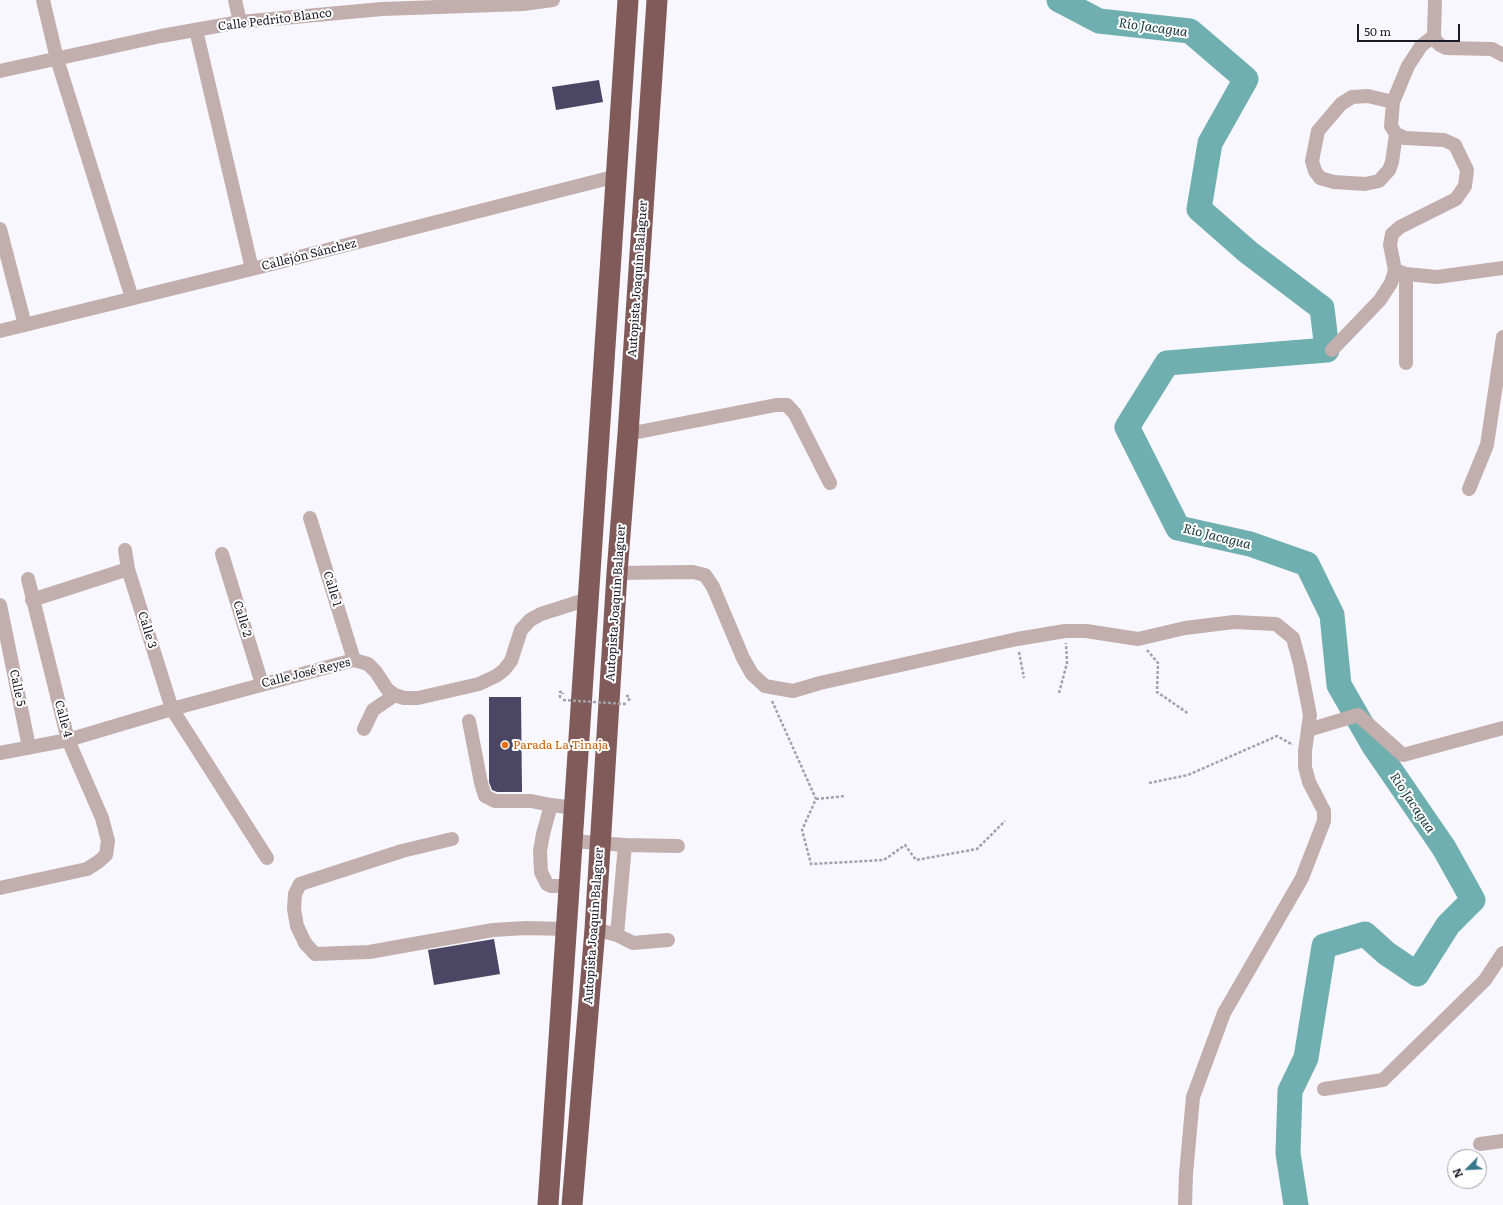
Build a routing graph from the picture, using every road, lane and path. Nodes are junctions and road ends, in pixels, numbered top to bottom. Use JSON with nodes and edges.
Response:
{"nodes":[{"id":1,"x":43,"y":0,"type":"edge"},
{"id":2,"x":234,"y":0,"type":"edge"},
{"id":3,"x":553,"y":0,"type":"edge"},
{"id":4,"x":628,"y":0,"type":"edge"},
{"id":5,"x":657,"y":0,"type":"edge"},
{"id":6,"x":1435,"y":0,"type":"edge"},
{"id":7,"x":240,"y":22,"type":"junction"},
{"id":8,"x":196,"y":30,"type":"junction"},
{"id":9,"x":1434,"y":36,"type":"junction"},
{"id":10,"x":1503,"y":55,"type":"edge"},
{"id":11,"x":57,"y":59,"type":"junction"},
{"id":12,"x":0,"y":71,"type":"edge"},
{"id":13,"x":1393,"y":102,"type":"junction"},
{"id":14,"x":1396,"y":134,"type":"junction"},
{"id":15,"x":617,"y":176,"type":"junction"},
{"id":16,"x":0,"y":229,"type":"edge"},
{"id":17,"x":1503,"y":268,"type":"edge"},
{"id":18,"x":252,"y":269,"type":"junction"},
{"id":19,"x":1401,"y":272,"type":"junction"},
{"id":20,"x":132,"y":298,"type":"junction"},
{"id":21,"x":25,"y":325,"type":"junction"},
{"id":22,"x":0,"y":331,"type":"edge"},
{"id":23,"x":1503,"y":337,"type":"edge"},
{"id":24,"x":1332,"y":350,"type":"dead end"},
{"id":25,"x":1406,"y":363,"type":"dead end"},
{"id":26,"x":628,"y":434,"type":"junction"},
{"id":27,"x":830,"y":483,"type":"dead end"},
{"id":28,"x":1469,"y":489,"type":"dead end"},
{"id":29,"x":310,"y":518,"type":"dead end"},
{"id":30,"x":125,"y":550,"type":"dead end"},
{"id":31,"x":222,"y":554,"type":"dead end"},
{"id":32,"x":128,"y":569,"type":"junction"},
{"id":33,"x":617,"y":574,"type":"junction"},
{"id":34,"x":28,"y":579,"type":"dead end"},
{"id":35,"x":588,"y":599,"type":"junction"},
{"id":36,"x":32,"y":600,"type":"junction"},
{"id":37,"x":0,"y":605,"type":"edge"},
{"id":38,"x":1065,"y":631,"type":"junction"},
{"id":39,"x":1017,"y":639,"type":"junction"},
{"id":40,"x":1138,"y":639,"type":"junction"},
{"id":41,"x":354,"y":660,"type":"junction"},
{"id":42,"x":1024,"y":678,"type":"dead end"},
{"id":43,"x":262,"y":684,"type":"junction"},
{"id":44,"x":765,"y":686,"type":"junction"},
{"id":45,"x":1059,"y":694,"type":"dead end"},
{"id":46,"x":394,"y":695,"type":"junction"},
{"id":47,"x":562,"y":699,"type":"dead end"},
{"id":48,"x":626,"y":704,"type":"dead end"},
{"id":49,"x":172,"y":709,"type":"junction"},
{"id":50,"x":1189,"y":714,"type":"dead end"},
{"id":51,"x":469,"y":720,"type":"dead end"},
{"id":52,"x":1503,"y":728,"type":"edge"},
{"id":53,"x":364,"y":729,"type":"dead end"},
{"id":54,"x":1308,"y":730,"type":"junction"},
{"id":55,"x":68,"y":740,"type":"junction"},
{"id":56,"x":29,"y":747,"type":"junction"},
{"id":57,"x":1305,"y":751,"type":"junction"},
{"id":58,"x":0,"y":753,"type":"edge"},
{"id":59,"x":1149,"y":783,"type":"dead end"},
{"id":60,"x":845,"y":796,"type":"dead end"},
{"id":61,"x":816,"y":799,"type":"junction"},
{"id":62,"x":551,"y":805,"type":"junction"},
{"id":63,"x":575,"y":808,"type":"junction"},
{"id":64,"x":1005,"y":821,"type":"dead end"},
{"id":65,"x":452,"y":839,"type":"dead end"},
{"id":66,"x":572,"y":841,"type":"junction"},
{"id":67,"x":600,"y":842,"type":"junction"},
{"id":68,"x":625,"y":845,"type":"junction"},
{"id":69,"x":678,"y":846,"type":"dead end"},
{"id":70,"x":267,"y":858,"type":"dead end"},
{"id":71,"x":568,"y":886,"type":"junction"},
{"id":72,"x":0,"y":888,"type":"edge"},
{"id":73,"x":566,"y":929,"type":"junction"},
{"id":74,"x":595,"y":929,"type":"junction"},
{"id":75,"x":617,"y":935,"type":"junction"},
{"id":76,"x":668,"y":940,"type":"dead end"},
{"id":77,"x":1503,"y":953,"type":"edge"},
{"id":78,"x":1324,"y":1089,"type":"dead end"},
{"id":79,"x":1503,"y":1141,"type":"edge"},
{"id":80,"x":1480,"y":1144,"type":"dead end"},
{"id":81,"x":546,"y":1204,"type":"edge"},
{"id":82,"x":572,"y":1205,"type":"edge"},
{"id":83,"x":1185,"y":1205,"type":"edge"}],
"edges":[{"from":1,"to":11,"type":"street"},
{"from":2,"to":7,"type":"street"},
{"from":3,"to":7,"type":"street","name":"Calle Pedrito Blanco"},
{"from":4,"to":15,"type":"highway"},
{"from":5,"to":26,"type":"highway","name":"Autopista Joaquín Balaguer"},
{"from":6,"to":9,"type":"street"},
{"from":7,"to":8,"type":"street","name":"Calle Pedrito Blanco"},
{"from":8,"to":11,"type":"street","name":"Calle Pedrito Blanco"},
{"from":8,"to":18,"type":"street"},
{"from":9,"to":10,"type":"street"},
{"from":9,"to":13,"type":"street"},
{"from":11,"to":12,"type":"street","name":"Calle Pedrito Blanco"},
{"from":11,"to":20,"type":"street"},
{"from":13,"to":14,"type":"street"},
{"from":13,"to":14,"type":"street"},
{"from":14,"to":19,"type":"street"},
{"from":15,"to":18,"type":"street","name":"Callejón Sánchez"},
{"from":15,"to":35,"type":"highway"},
{"from":16,"to":21,"type":"street"},
{"from":17,"to":19,"type":"street"},
{"from":18,"to":20,"type":"street","name":"Callejón Sánchez"},
{"from":19,"to":24,"type":"street"},
{"from":19,"to":25,"type":"street"},
{"from":20,"to":21,"type":"street","name":"Callejón Sánchez"},
{"from":21,"to":22,"type":"street","name":"Callejón Sánchez"},
{"from":23,"to":28,"type":"street"},
{"from":26,"to":27,"type":"street"},
{"from":26,"to":33,"type":"highway","name":"Autopista Joaquín Balaguer"},
{"from":29,"to":41,"type":"street","name":"Calle 1"},
{"from":30,"to":32,"type":"street","name":"Calle 3"},
{"from":31,"to":43,"type":"street","name":"Calle 2"},
{"from":32,"to":36,"type":"street"},
{"from":32,"to":49,"type":"street","name":"Calle 3"},
{"from":33,"to":44,"type":"street"},
{"from":33,"to":67,"type":"highway","name":"Autopista Joaquín Balaguer"},
{"from":34,"to":36,"type":"street","name":"Calle 4"},
{"from":35,"to":46,"type":"street"},
{"from":35,"to":63,"type":"highway"},
{"from":36,"to":55,"type":"street","name":"Calle 4"},
{"from":37,"to":56,"type":"street","name":"Calle 5"},
{"from":38,"to":39,"type":"street"},
{"from":38,"to":40,"type":"street"},
{"from":38,"to":45,"type":"path"},
{"from":39,"to":42,"type":"path"},
{"from":39,"to":44,"type":"street"},
{"from":40,"to":50,"type":"path"},
{"from":40,"to":54,"type":"street"},
{"from":41,"to":43,"type":"street","name":"Calle José Reyes"},
{"from":41,"to":46,"type":"street","name":"Calle José Reyes"},
{"from":43,"to":49,"type":"street","name":"Calle José Reyes"},
{"from":44,"to":61,"type":"path"},
{"from":46,"to":53,"type":"street"},
{"from":47,"to":48,"type":"path","bridge":true},
{"from":49,"to":55,"type":"street","name":"Calle José Reyes"},
{"from":49,"to":70,"type":"street","name":"Calle 3"},
{"from":51,"to":62,"type":"street"},
{"from":52,"to":54,"type":"street"},
{"from":54,"to":57,"type":"street"},
{"from":55,"to":56,"type":"street","name":"Calle José Reyes"},
{"from":55,"to":72,"type":"street","name":"Calle 4"},
{"from":56,"to":58,"type":"street","name":"Calle José Reyes"},
{"from":57,"to":59,"type":"path"},
{"from":57,"to":83,"type":"street"},
{"from":60,"to":61,"type":"path"},
{"from":61,"to":64,"type":"path"},
{"from":62,"to":63,"type":"street"},
{"from":62,"to":71,"type":"street"},
{"from":63,"to":66,"type":"highway"},
{"from":65,"to":73,"type":"street"},
{"from":66,"to":67,"type":"street"},
{"from":66,"to":71,"type":"highway"},
{"from":67,"to":68,"type":"street"},
{"from":67,"to":74,"type":"highway","name":"Autopista Joaquín Balaguer"},
{"from":68,"to":69,"type":"street"},
{"from":68,"to":75,"type":"street"},
{"from":71,"to":73,"type":"highway"},
{"from":73,"to":81,"type":"highway"},
{"from":74,"to":75,"type":"street"},
{"from":74,"to":82,"type":"highway","name":"Autopista Joaquín Balaguer"},
{"from":75,"to":76,"type":"street"},
{"from":77,"to":78,"type":"street"},
{"from":79,"to":80,"type":"street"}]}
